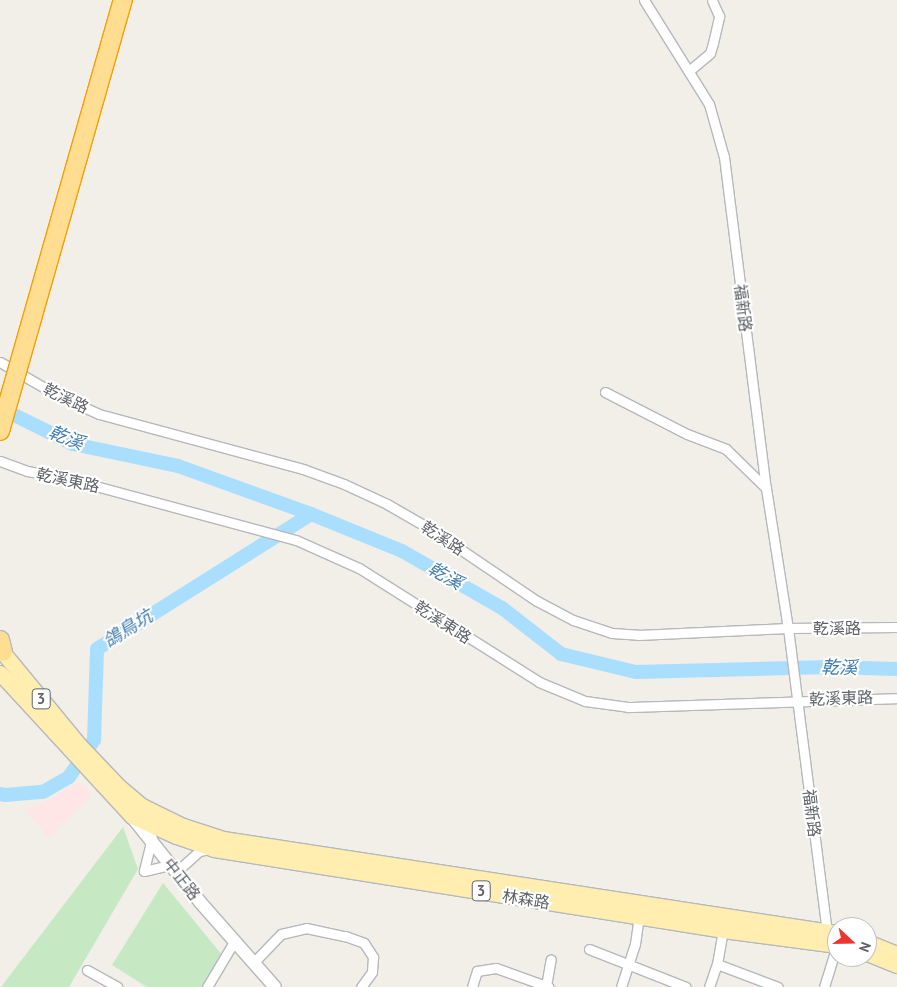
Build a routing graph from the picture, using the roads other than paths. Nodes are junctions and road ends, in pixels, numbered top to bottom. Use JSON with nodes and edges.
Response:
{"nodes":[{"id":1,"x":116,"y":0,"type":"edge"},
{"id":2,"x":123,"y":0,"type":"edge"},
{"id":3,"x":644,"y":0,"type":"edge"},
{"id":4,"x":712,"y":0,"type":"edge"},
{"id":5,"x":690,"y":70,"type":"junction"},
{"id":6,"x":0,"y":362,"type":"edge"},
{"id":7,"x":606,"y":392,"type":"dead end"},
{"id":8,"x":0,"y":394,"type":"edge"},
{"id":9,"x":0,"y":431,"type":"edge"},
{"id":10,"x":0,"y":461,"type":"edge"},
{"id":11,"x":766,"y":488,"type":"junction"},
{"id":12,"x":897,"y":627,"type":"edge"},
{"id":13,"x":789,"y":632,"type":"junction"},
{"id":14,"x":4,"y":651,"type":"edge"},
{"id":15,"x":0,"y":674,"type":"edge"},
{"id":16,"x":797,"y":698,"type":"junction"},
{"id":17,"x":897,"y":698,"type":"edge"},
{"id":18,"x":76,"y":750,"type":"junction"},
{"id":19,"x":137,"y":811,"type":"junction"},
{"id":20,"x":152,"y":838,"type":"junction"},
{"id":21,"x":214,"y":849,"type":"junction"},
{"id":22,"x":173,"y":868,"type":"junction"},
{"id":23,"x":639,"y":910,"type":"junction"},
{"id":24,"x":830,"y":917,"type":"edge"},
{"id":25,"x":723,"y":930,"type":"junction"},
{"id":26,"x":827,"y":931,"type":"edge"},
{"id":27,"x":235,"y":940,"type":"junction"},
{"id":28,"x":827,"y":944,"type":"edge"},
{"id":29,"x":877,"y":946,"type":"edge"},
{"id":30,"x":589,"y":949,"type":"dead end"},
{"id":31,"x":897,"y":954,"type":"edge"},
{"id":32,"x":877,"y":957,"type":"edge"},
{"id":33,"x":551,"y":959,"type":"dead end"},
{"id":34,"x":254,"y":962,"type":"junction"},
{"id":35,"x":629,"y":964,"type":"junction"},
{"id":36,"x":717,"y":964,"type":"junction"},
{"id":37,"x":897,"y":965,"type":"edge"},
{"id":38,"x":830,"y":967,"type":"edge"},
{"id":39,"x":87,"y":970,"type":"dead end"},
{"id":40,"x":523,"y":983,"type":"edge"},
{"id":41,"x":548,"y":986,"type":"edge"},
{"id":42,"x":118,"y":987,"type":"edge"},
{"id":43,"x":208,"y":987,"type":"edge"},
{"id":44,"x":275,"y":987,"type":"edge"},
{"id":45,"x":361,"y":987,"type":"edge"},
{"id":46,"x":472,"y":987,"type":"edge"},
{"id":47,"x":621,"y":987,"type":"edge"},
{"id":48,"x":686,"y":987,"type":"edge"},
{"id":49,"x":709,"y":987,"type":"edge"},
{"id":50,"x":778,"y":987,"type":"edge"},
{"id":51,"x":824,"y":987,"type":"edge"}],
"edges":[{"from":1,"to":8,"type":"highway"},
{"from":2,"to":9,"type":"highway","bridge":true},
{"from":3,"to":5,"type":"street","name":"福新路"},
{"from":4,"to":5,"type":"street"},
{"from":5,"to":11,"type":"street","name":"福新路"},
{"from":6,"to":13,"type":"street","name":"乾溪路"},
{"from":7,"to":11,"type":"street"},
{"from":10,"to":16,"type":"street","name":"乾溪東路"},
{"from":11,"to":13,"type":"street","name":"福新路"},
{"from":12,"to":13,"type":"street","name":"乾溪路"},
{"from":13,"to":16,"type":"street","name":"福新路"},
{"from":14,"to":15,"type":"street"},
{"from":14,"to":18,"type":"main road","number":"3"},
{"from":15,"to":18,"type":"main road","number":"3"},
{"from":16,"to":17,"type":"street","name":"乾溪東路"},
{"from":16,"to":24,"type":"street","name":"福新路"},
{"from":18,"to":19,"type":"main road","name":"中正路","number":"3"},
{"from":19,"to":20,"type":"street","name":"中正路"},
{"from":19,"to":21,"type":"main road","name":"林森路","number":"3"},
{"from":19,"to":23,"type":"main road","name":"林森路","number":"3"},
{"from":20,"to":22,"type":"street","name":"中正路"},
{"from":20,"to":22,"type":"street"},
{"from":21,"to":22,"type":"street"},
{"from":21,"to":23,"type":"main road","name":"林森路","number":"3"},
{"from":22,"to":27,"type":"street","name":"中正路"},
{"from":23,"to":25,"type":"main road","name":"林森路","number":"3"},
{"from":23,"to":26,"type":"main road","name":"林森路","number":"3"},
{"from":23,"to":35,"type":"street"},
{"from":25,"to":28,"type":"main road","name":"林森路","number":"3"},
{"from":25,"to":36,"type":"street"},
{"from":27,"to":34,"type":"street","name":"中正路"},
{"from":27,"to":43,"type":"street"},
{"from":29,"to":31,"type":"main road"},
{"from":30,"to":35,"type":"street"},
{"from":32,"to":37,"type":"main road"},
{"from":33,"to":41,"type":"street"},
{"from":34,"to":44,"type":"street","name":"中正路"},
{"from":34,"to":45,"type":"street"},
{"from":35,"to":47,"type":"street"},
{"from":35,"to":48,"type":"street"},
{"from":36,"to":49,"type":"street"},
{"from":36,"to":50,"type":"street"},
{"from":38,"to":51,"type":"street"},
{"from":39,"to":42,"type":"street"},
{"from":40,"to":41,"type":"street"},
{"from":40,"to":46,"type":"street"}]}
